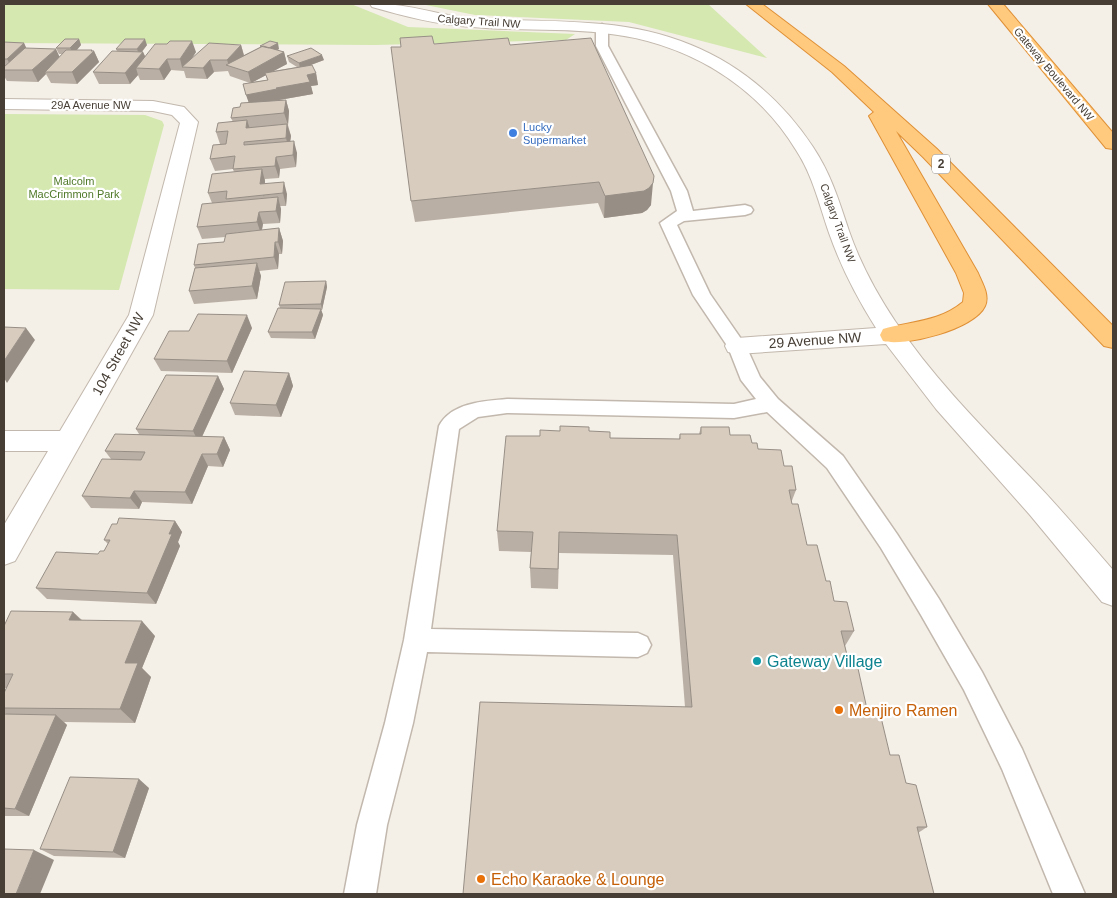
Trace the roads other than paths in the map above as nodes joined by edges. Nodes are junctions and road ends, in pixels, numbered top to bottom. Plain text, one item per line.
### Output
1 (377, 4) edge
2 (753, 4) edge
3 (995, 4) edge
4 (599, 40) junction
5 (868, 97) junction
6 (4, 104) edge
7 (178, 111) joint
8 (1113, 144) edge
9 (745, 210) dead end
10 (681, 217) junction
11 (892, 335) junction
12 (1113, 340) edge
13 (737, 346) junction
14 (771, 404) junction
15 (4, 441) edge
16 (68, 441) junction
17 (4, 552) edge
18 (1113, 592) edge
19 (417, 640) junction
20 (638, 645) dead end
21 (360, 894) edge
22 (1069, 894) edge

1 - 4 street, Calgary Trail NW
2 - 5 highway, 2
3 - 8 highway, Gateway Boulevard NW
4 - 10 lane
4 - 11 street, Calgary Trail NW
5 - 11 highway
5 - 12 highway, 2
6 - 7 street, 29A Avenue NW
7 - 16 street, 104 Street NW
9 - 10 lane
10 - 13 lane
11 - 13 street, 29 Avenue NW
11 - 18 street, Calgary Trail NW
13 - 14 lane
14 - 19 lane
14 - 22 lane
15 - 16 street
16 - 17 street, 104 Street NW
19 - 20 lane
19 - 21 lane

